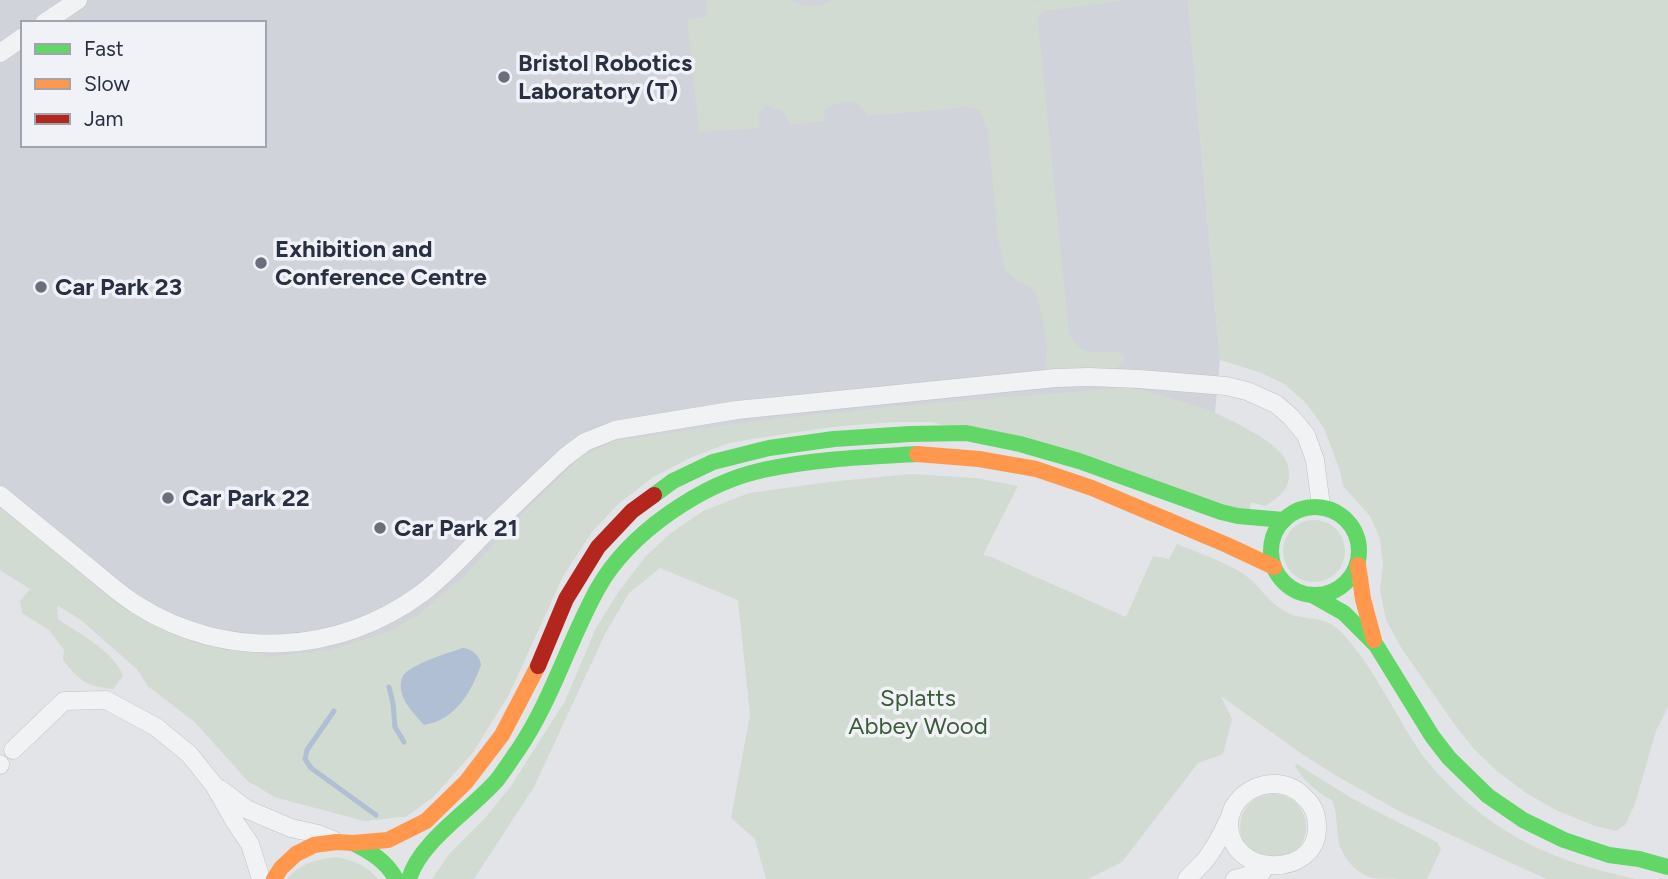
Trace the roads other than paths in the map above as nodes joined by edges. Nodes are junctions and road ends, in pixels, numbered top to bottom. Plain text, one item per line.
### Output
1 (78, 0) edge
2 (47, 21) edge
3 (21, 38) edge
4 (0, 52) edge
5 (0, 495) edge
6 (1321, 506) junction
7 (1283, 520) junction
8 (1358, 565) junction
9 (1273, 566) junction
10 (1314, 596) junction
11 (1376, 645) junction
12 (13, 750) dead end
13 (214, 785) junction
14 (1229, 821) junction
15 (235, 822) junction
16 (345, 843) junction
17 (1668, 867) edge
18 (1262, 872) junction
19 (251, 879) edge
20 (261, 879) edge
21 (274, 879) edge
22 (396, 879) edge
23 (409, 879) edge
24 (1187, 879) edge
25 (1235, 879) edge

1 - 2 street
3 - 4 street
5 - 6 street
6 - 7 street
6 - 8 street
7 - 9 street
7 - 16 street
8 - 10 street
8 - 11 street
9 - 10 street
9 - 23 street
10 - 11 street
11 - 17 street
12 - 13 street
13 - 15 street
13 - 16 street
14 - 18 street
14 - 18 street
14 - 24 street
15 - 19 street
15 - 20 street
16 - 21 street
16 - 22 street
18 - 25 street

